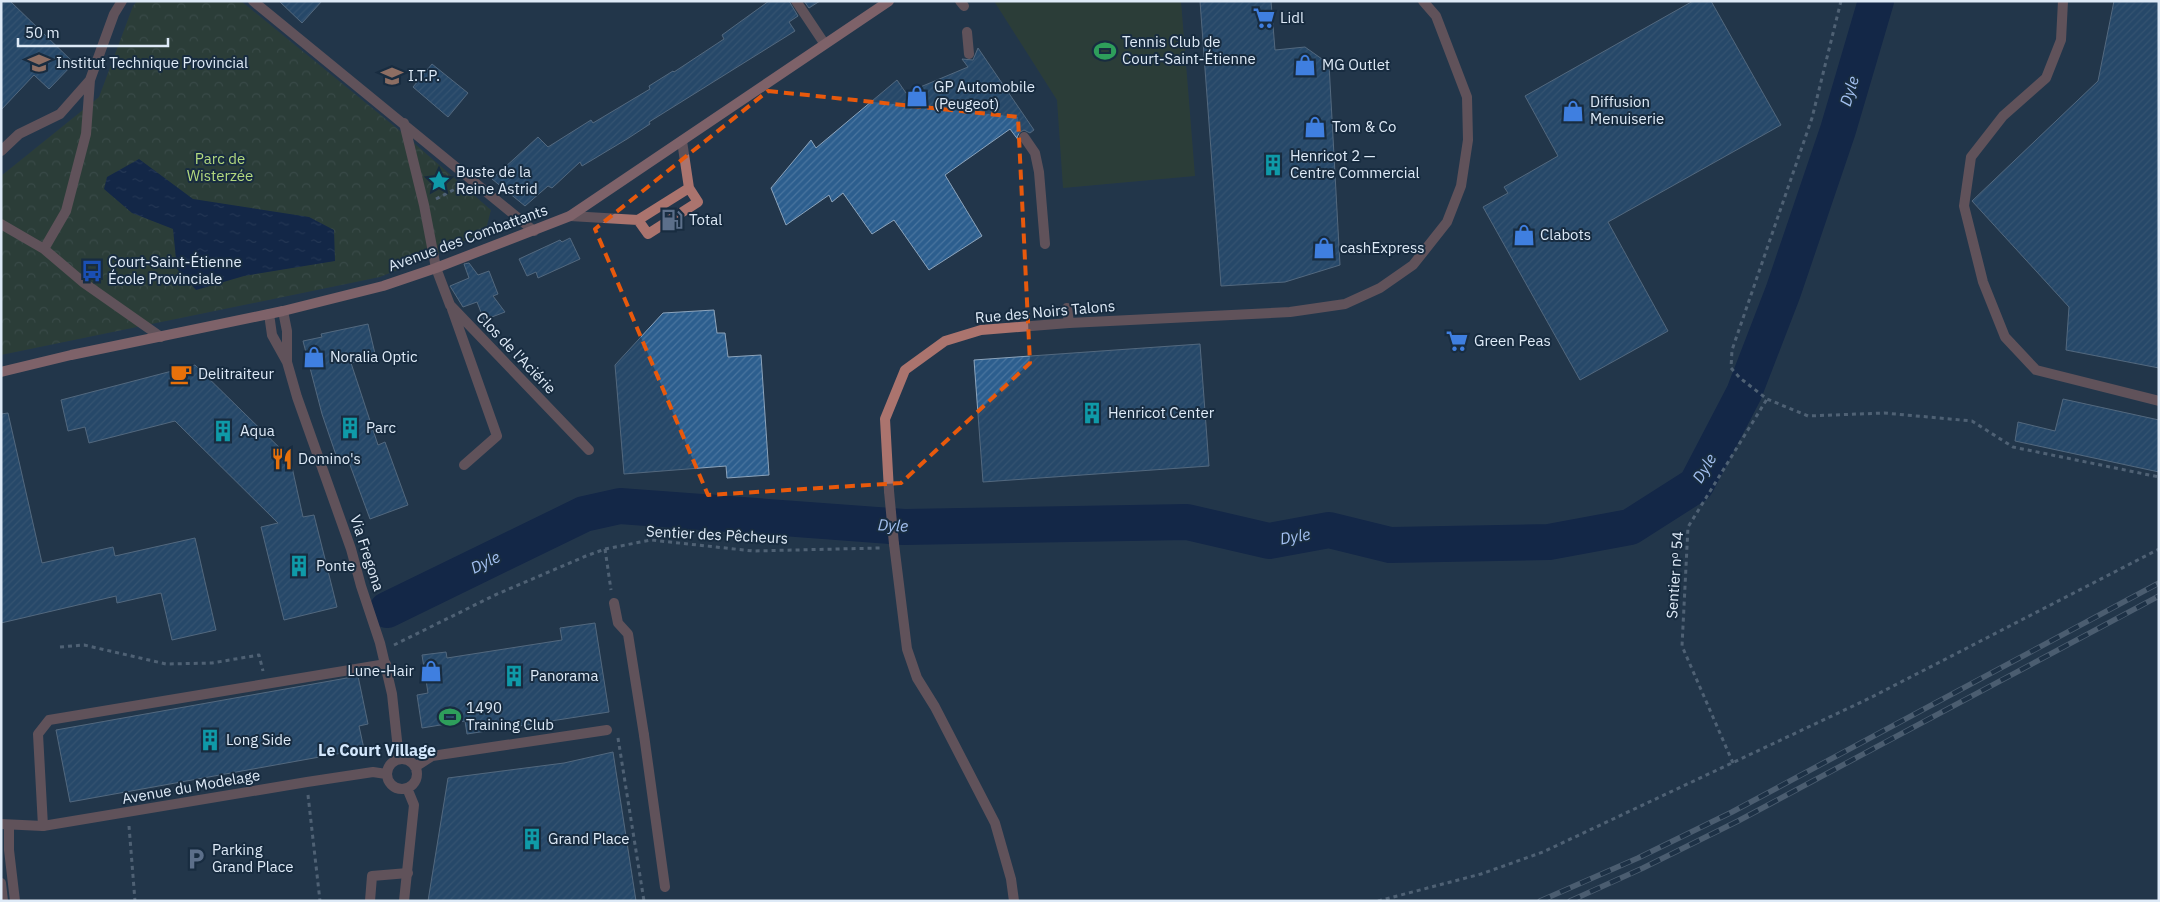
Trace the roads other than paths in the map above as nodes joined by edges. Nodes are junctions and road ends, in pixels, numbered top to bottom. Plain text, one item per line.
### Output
1 (122, 1) edge
2 (253, 1) edge
3 (796, 1) edge
4 (889, 1) edge
5 (1423, 1) edge
6 (2063, 1) edge
7 (967, 32) dead end
8 (824, 43) junction
9 (969, 54) dead end
10 (90, 80) junction
11 (404, 123) junction
12 (1024, 137) dead end
13 (682, 141) junction
14 (1, 151) edge
15 (688, 188) junction
16 (570, 216) junction
17 (638, 220) junction
18 (1, 224) edge
19 (534, 231) junction
20 (1045, 244) dead end
21 (44, 249) junction
22 (436, 268) junction
23 (450, 306) junction
24 (1066, 308) dead end
25 (283, 312) junction
26 (269, 314) junction
27 (1069, 323) junction
28 (161, 337) junction
29 (287, 362) junction
30 (1, 372) edge
31 (2159, 400) edge
32 (589, 450) dead end
33 (464, 465) dead end
34 (614, 603) road end
35 (386, 664) junction
36 (612, 730) road end
37 (399, 759) junction
38 (415, 767) junction
39 (386, 774) junction
40 (407, 788) junction
41 (5, 825) edge
42 (43, 826) junction
43 (408, 874) junction
44 (1, 882) edge
45 (665, 886) dead end
46 (3, 901) edge
47 (14, 901) edge
48 (370, 901) edge
49 (404, 901) edge
50 (1014, 901) edge

1 - 10 street
2 - 11 street
3 - 8 street
4 - 8 main road, Avenue des Combattants
5 - 27 street, Rue des Noirs Talons
6 - 31 street
7 - 9 street
8 - 13 main road, Avenue des Combattants
10 - 14 street
10 - 21 street
11 - 19 street
11 - 22 street, Clos de l'Aciérie
12 - 20 street
13 - 15 street
13 - 16 main road, Avenue des Combattants
15 - 17 street
15 - 17 street
16 - 17 street
16 - 19 main road, Avenue des Combattants
18 - 21 street
19 - 22 main road, Avenue des Combattants
21 - 28 street
22 - 23 street, Clos de l'Aciérie
22 - 25 main road, Avenue des Combattants
23 - 32 street, Clos de l'Aciérie
23 - 33 street
24 - 27 street
25 - 26 main road, Avenue des Combattants
25 - 29 street, Via Fregona
26 - 28 main road, Avenue des Combattants
26 - 29 street, Via Fregona
27 - 50 street, Rue des Noirs Talons
28 - 30 main road, Avenue des Combattants
29 - 35 street, Via Fregona
34 - 45 street
35 - 37 street, Via Fregona
35 - 42 street
36 - 38 street
37 - 38 street
37 - 39 street
38 - 40 street
39 - 40 street
39 - 42 street, Avenue du Modelage
40 - 43 street
41 - 42 street, Avenue du Modelage
41 - 47 street
43 - 48 street
43 - 49 street
44 - 46 street

